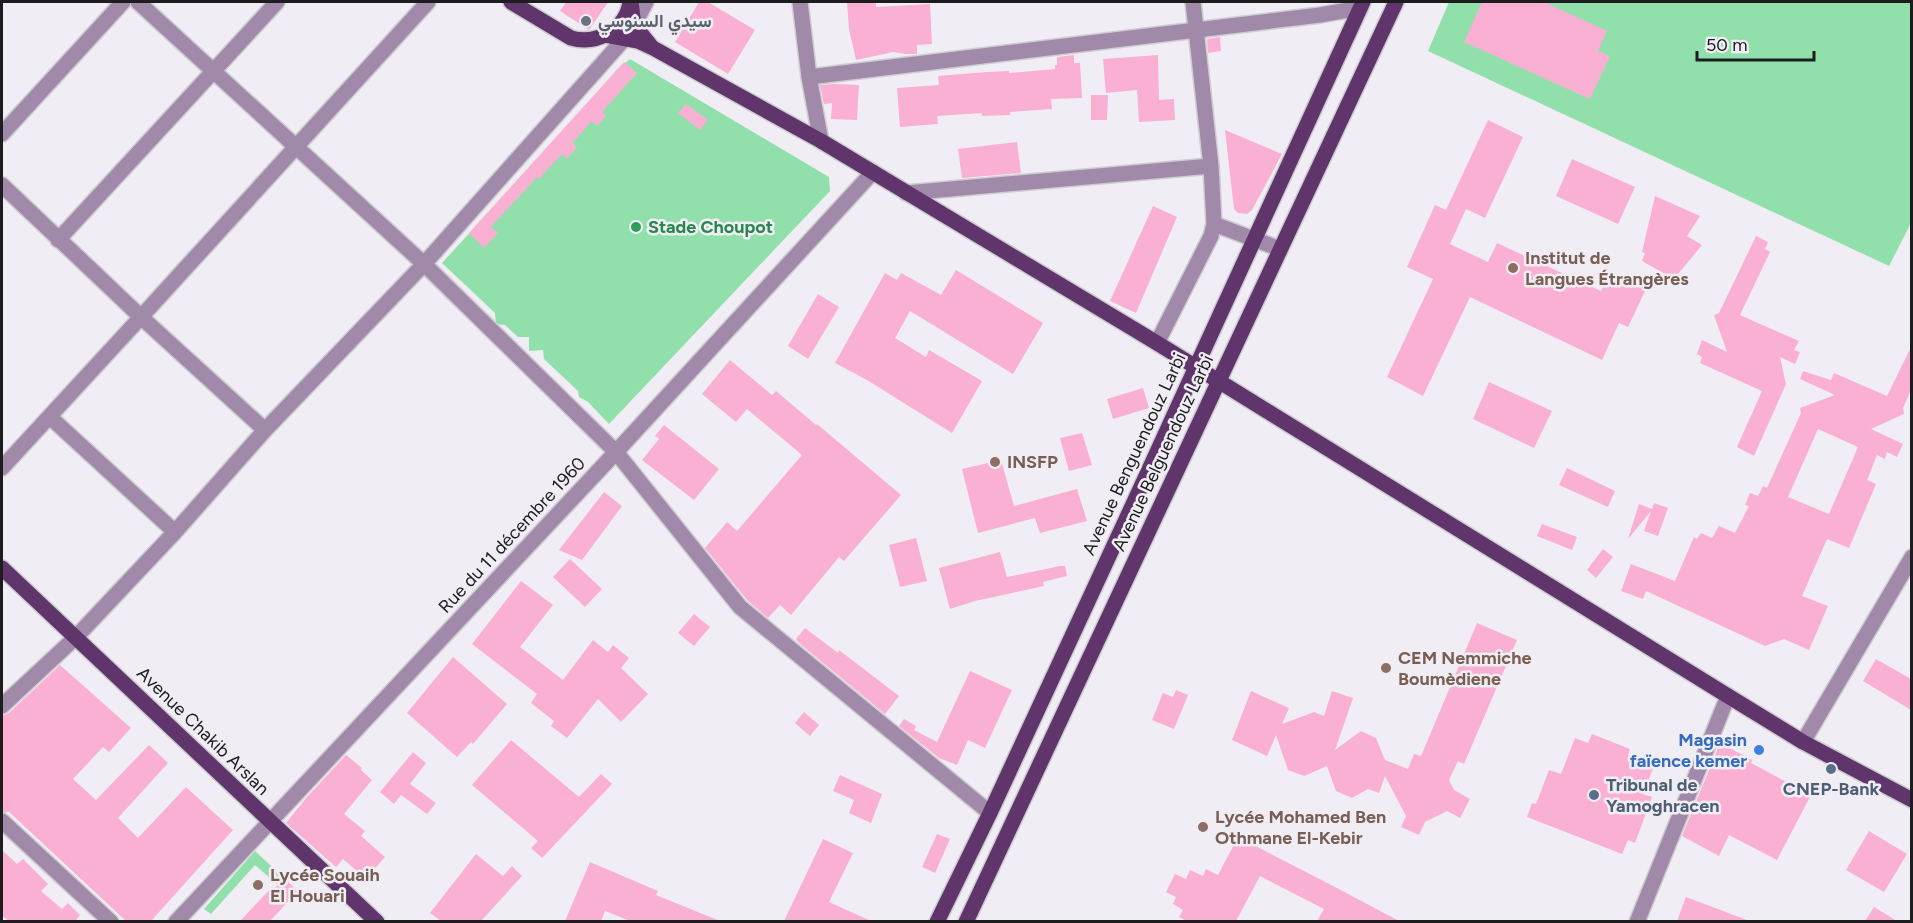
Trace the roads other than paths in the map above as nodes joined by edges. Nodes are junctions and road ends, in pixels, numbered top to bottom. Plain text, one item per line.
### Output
1 (123, 2) edge
2 (138, 2) edge
3 (277, 2) edge
4 (428, 2) edge
5 (511, 2) edge
6 (631, 2) edge
7 (646, 2) edge
8 (800, 2) edge
9 (1193, 2) edge
10 (1396, 2) edge
11 (1361, 5) edge
12 (634, 25) junction
13 (1197, 29) junction
14 (605, 35) junction
15 (625, 38) junction
16 (653, 48) junction
17 (213, 69) junction
18 (809, 77) junction
19 (2, 134) edge
20 (821, 141) junction
21 (296, 147) junction
22 (1211, 166) junction
23 (873, 172) junction
24 (2, 185) edge
25 (906, 193) junction
26 (1214, 224) junction
27 (1254, 238) junction
28 (58, 240) junction
29 (1280, 249) junction
30 (424, 264) junction
31 (141, 318) junction
32 (1156, 343) junction
33 (1196, 367) junction
34 (1218, 381) junction
35 (50, 417) junction
36 (265, 430) junction
37 (616, 452) junction
38 (2, 468) edge
39 (175, 532) junction
40 (1911, 557) edge
41 (2, 568) edge
42 (76, 637) junction
43 (1728, 696) junction
44 (2, 706) edge
45 (1803, 742) junction
46 (1911, 800) edge
47 (990, 813) junction
48 (2, 821) edge
49 (270, 822) junction
50 (111, 921) edge
51 (176, 921) edge
52 (377, 921) edge
53 (937, 921) edge
54 (966, 921) edge
55 (1637, 921) edge

1 - 19 street
2 - 17 street
3 - 17 street
4 - 21 street
5 - 14 main road
6 - 12 main road
6 - 14 main road
7 - 12 street
8 - 18 street
9 - 13 street
10 - 29 main road, Avenue Belguendouz Larbi
11 - 13 street
11 - 27 main road, Avenue Benguendouz Larbi
12 - 15 street
12 - 16 main road
13 - 18 street
13 - 22 street
14 - 15 main road
15 - 16 main road
15 - 30 street
16 - 20 main road
17 - 21 street
17 - 28 street
18 - 20 street
20 - 23 main road
21 - 30 street
21 - 31 street
22 - 25 street
22 - 26 street
23 - 25 main road
23 - 37 street, Rue du 11 décembre 1960
24 - 28 street
25 - 32 main road
26 - 27 street
26 - 32 street
27 - 29 street
27 - 33 main road, Avenue Benguendouz Larbi
28 - 31 street
29 - 34 main road, Avenue Belguendouz Larbi
30 - 36 street
30 - 37 street
31 - 35 street
31 - 36 street
32 - 33 main road
33 - 34 main road
33 - 47 main road, Avenue Benguendouz Larbi
34 - 43 main road
34 - 54 main road, Avenue Belguendouz Larbi
35 - 38 street
35 - 39 street
36 - 39 street
37 - 47 street
37 - 49 street, Rue du 11 décembre 1960
39 - 42 street
40 - 45 street
41 - 42 main road, Avenue Chakib Arslan
42 - 44 street
42 - 49 main road, Avenue Chakib Arslan
43 - 45 main road
43 - 55 street
45 - 46 main road
47 - 53 main road, Avenue Benguendouz Larbi
48 - 50 street
49 - 51 street, Rue du 11 décembre 1960
49 - 52 main road, Avenue Chakib Arslan

